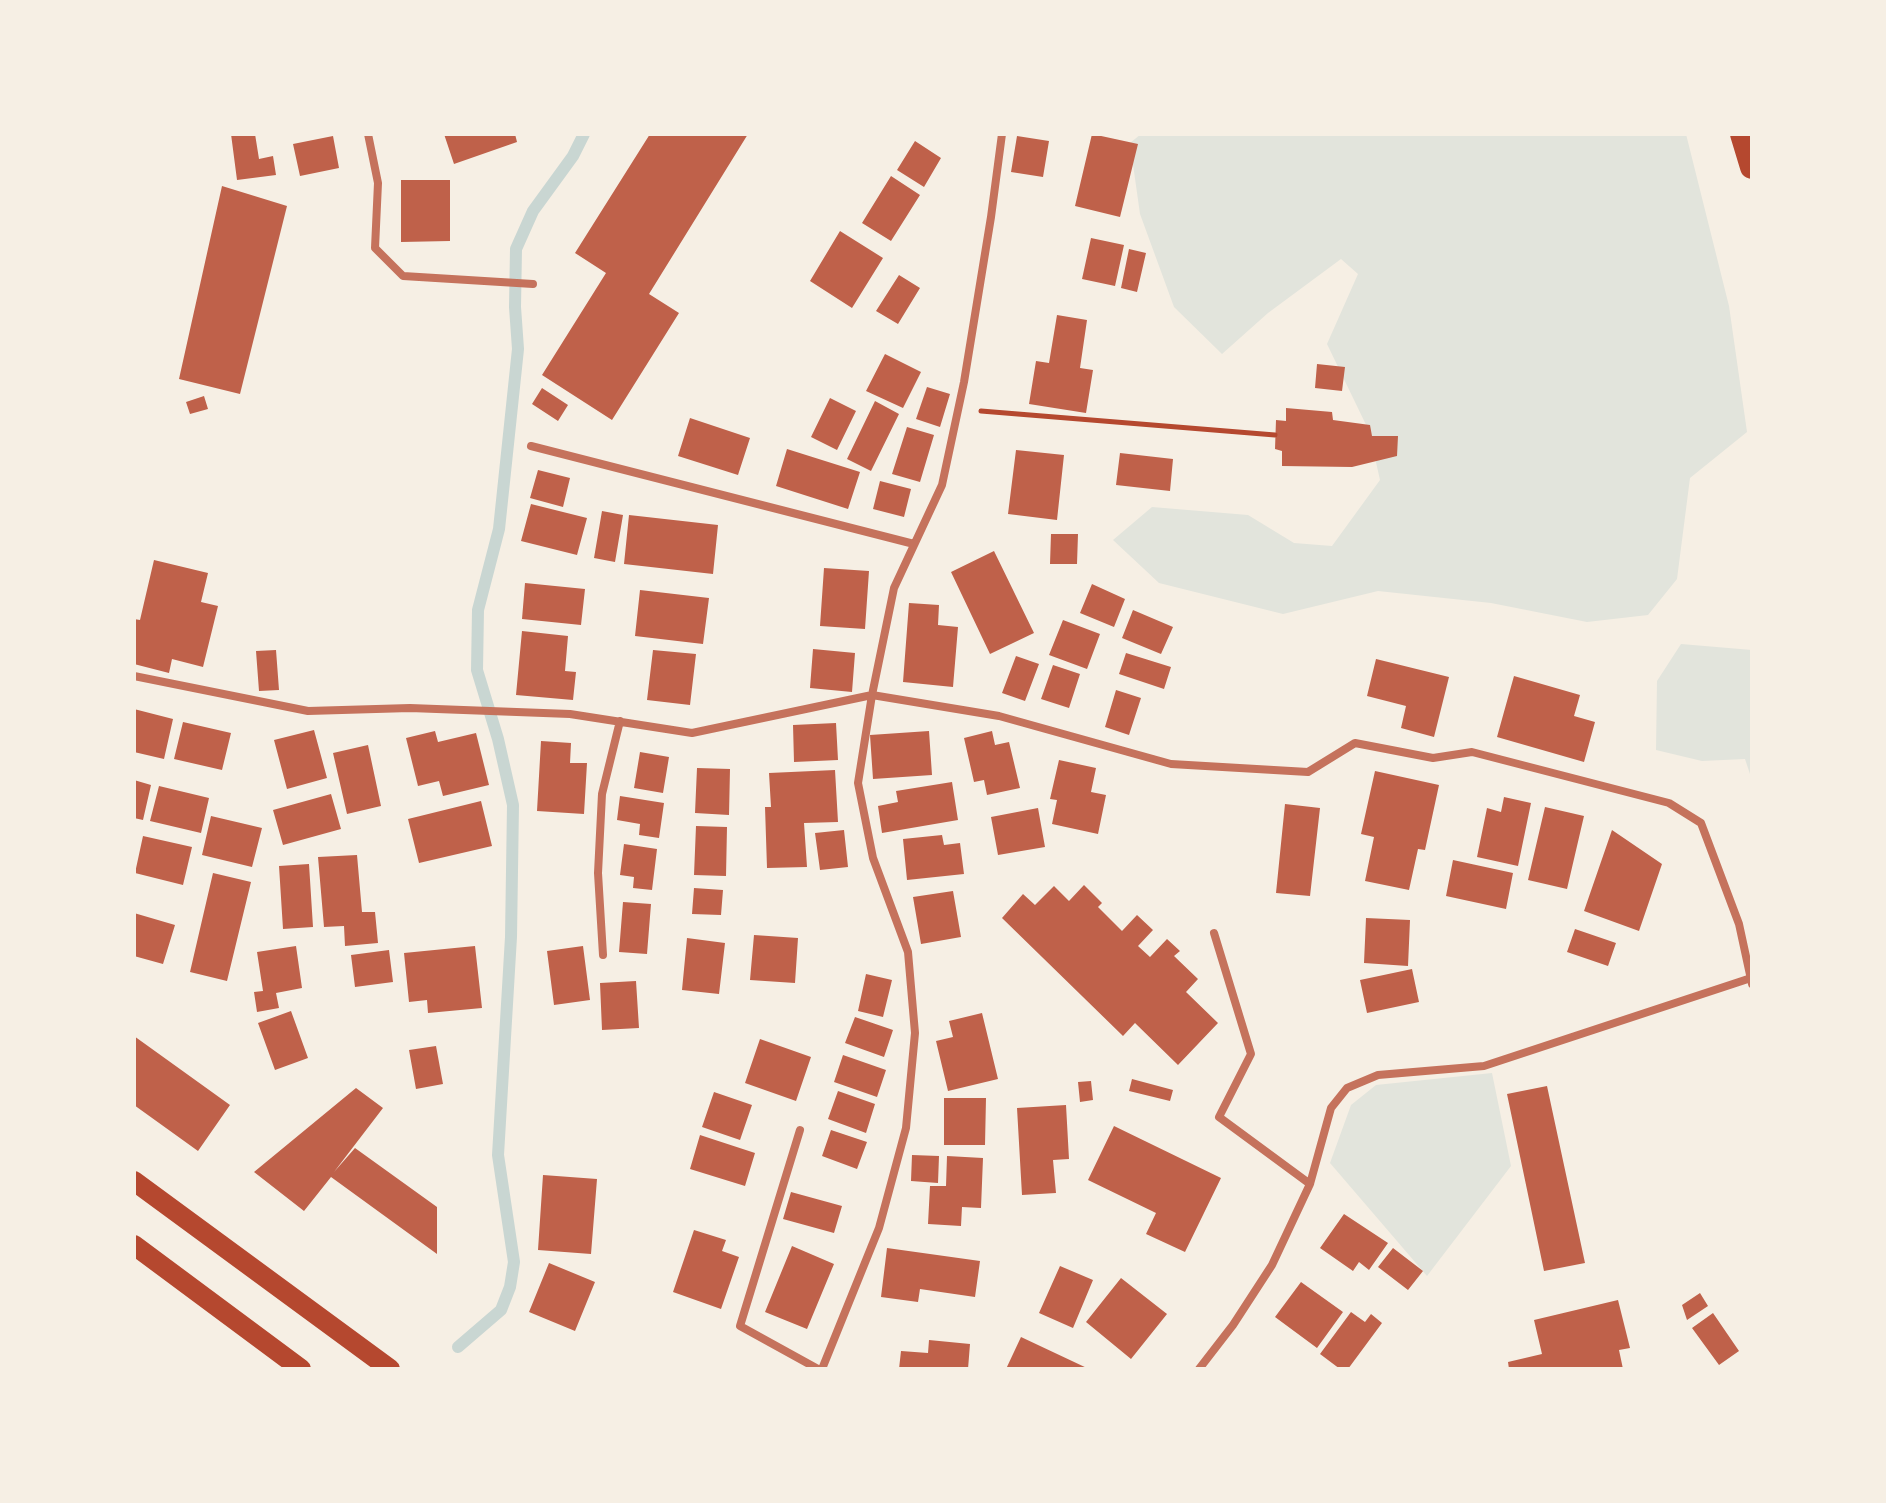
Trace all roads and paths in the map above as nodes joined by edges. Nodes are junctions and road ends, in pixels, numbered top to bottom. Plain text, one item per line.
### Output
1 (368, 134) edge
2 (1002, 134) edge
3 (1742, 134) edge
4 (1752, 167) edge
5 (533, 284) dead end
6 (958, 409) junction
7 (1275, 435) dead end
8 (531, 446) dead end
9 (914, 544) junction
10 (134, 676) edge
11 (872, 695) junction
12 (620, 721) junction
13 (1214, 933) dead end
14 (603, 955) dead end
15 (1751, 981) edge
16 (800, 1130) dead end
17 (134, 1181) edge
18 (1310, 1184) junction
19 (134, 1245) edge
20 (301, 1369) edge
21 (390, 1369) edge
22 (820, 1369) edge
23 (1199, 1369) edge

1 - 5 street
2 - 6 street
3 - 4 highway
6 - 7 path
6 - 9 street
8 - 9 street
9 - 11 street
10 - 12 street
11 - 12 street
11 - 15 street
11 - 22 street
12 - 14 street
13 - 18 street
15 - 18 street
16 - 22 street
17 - 21 main road
18 - 23 street
19 - 20 main road

